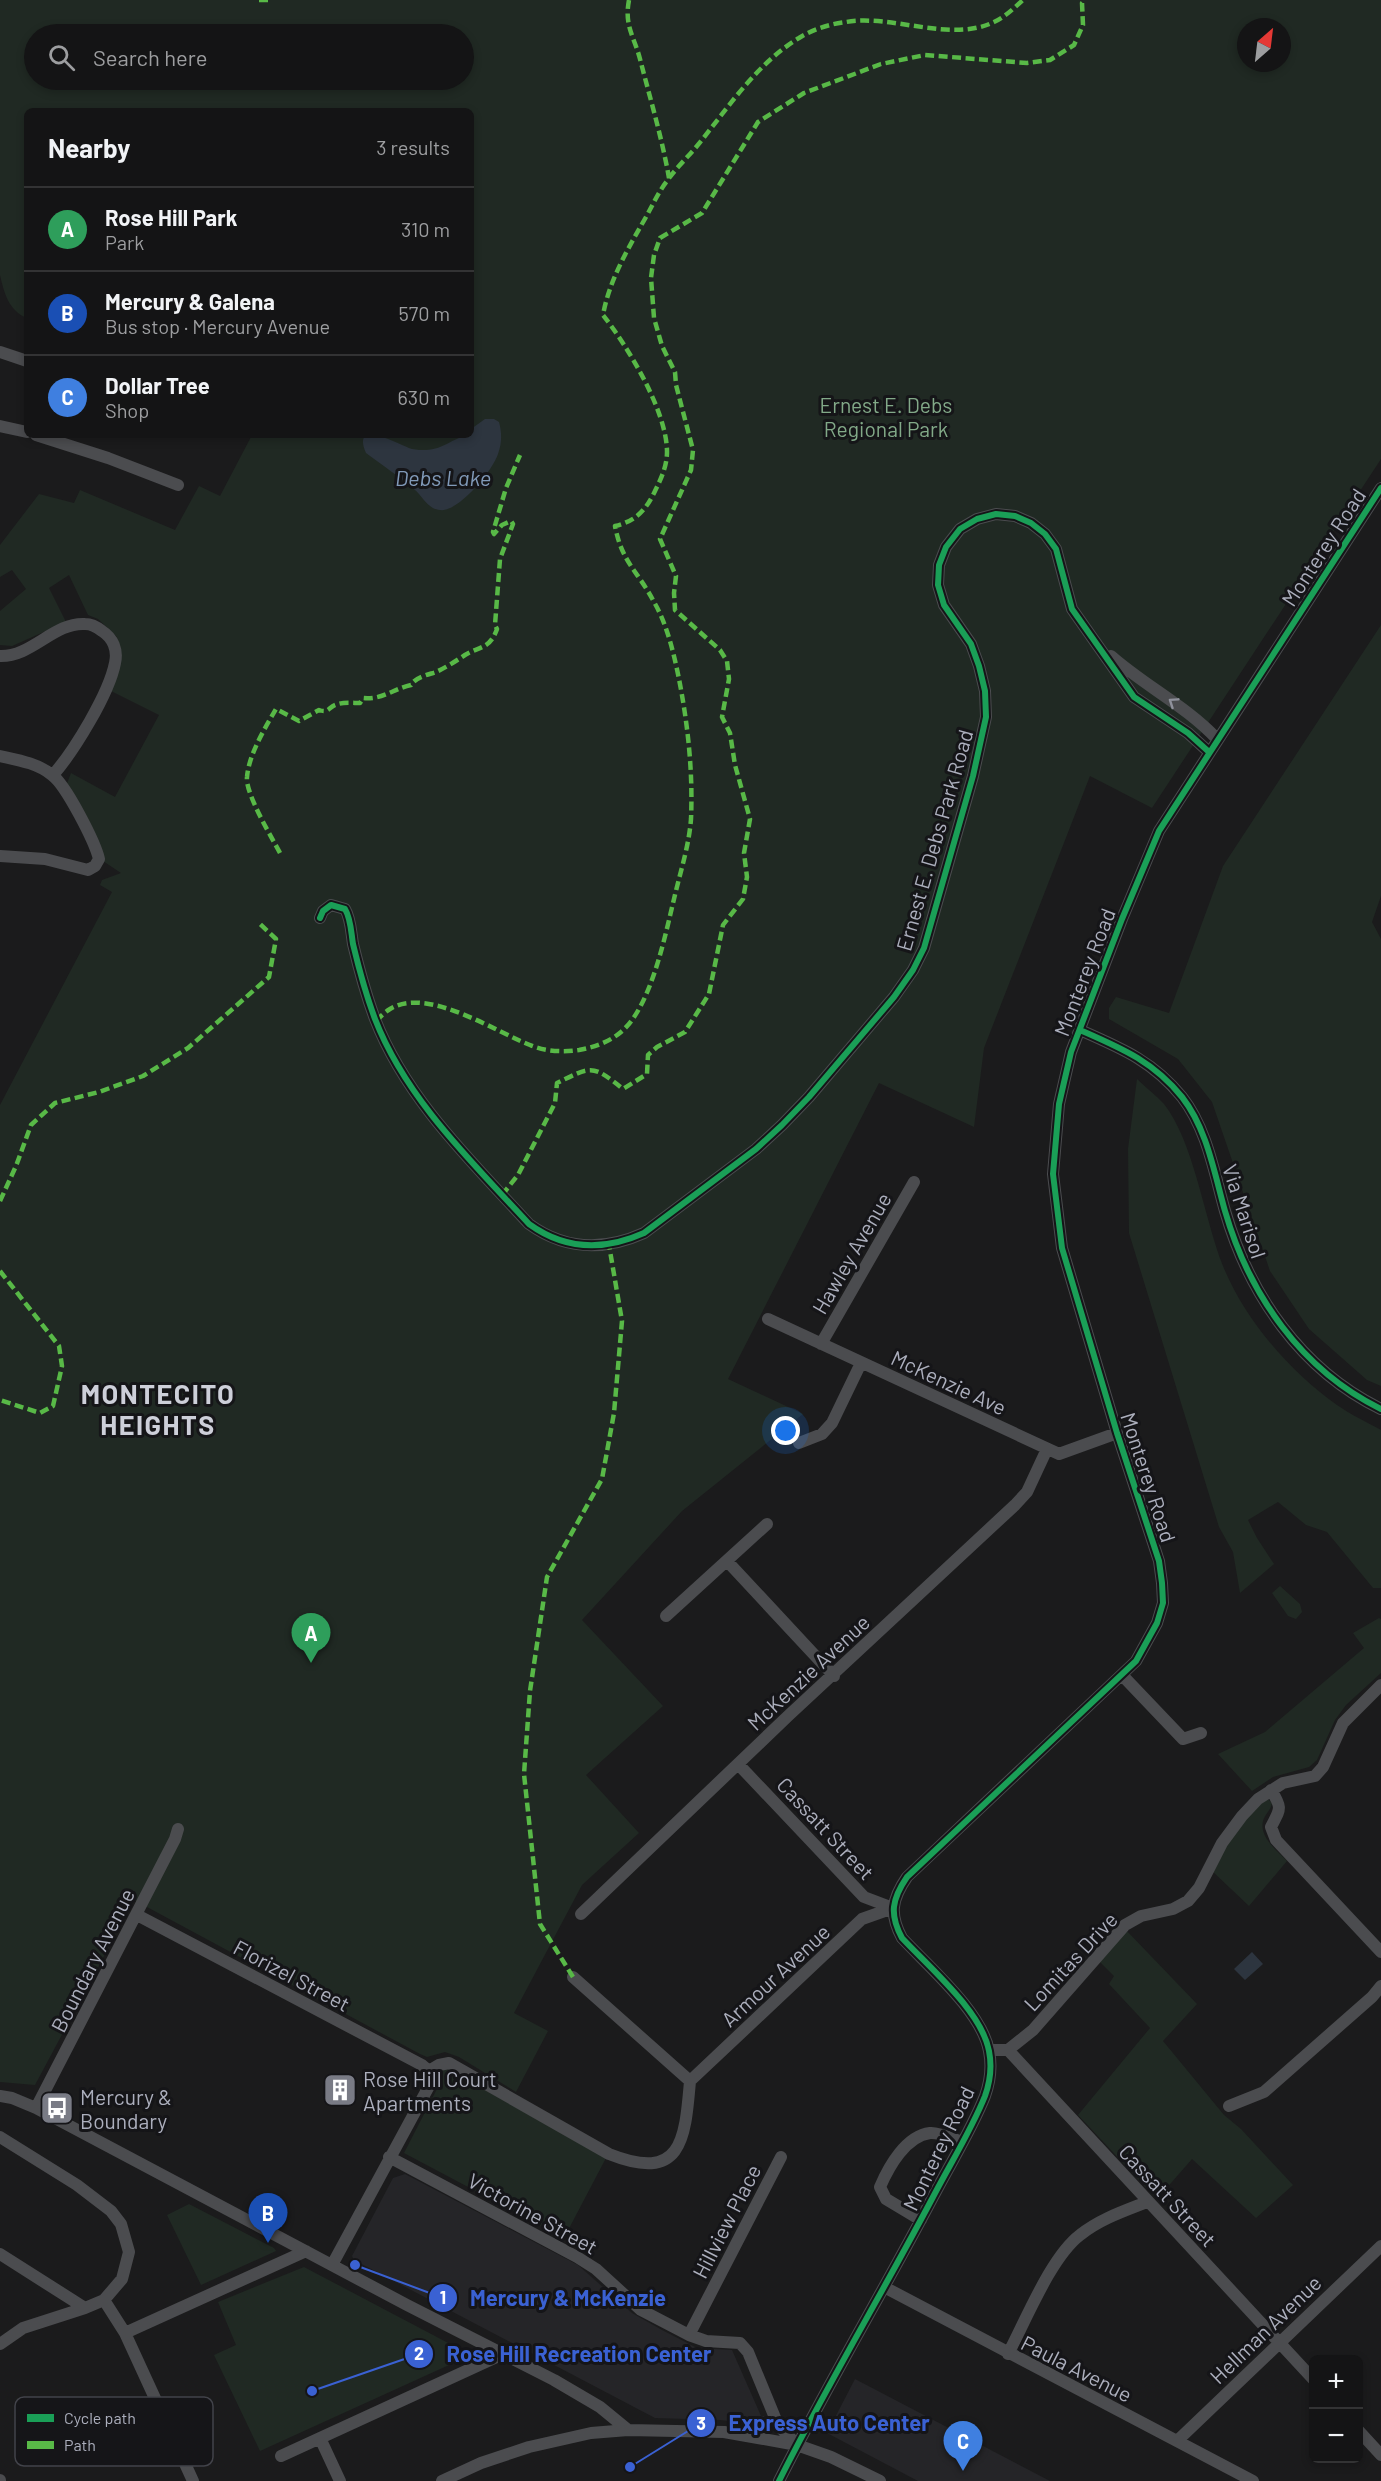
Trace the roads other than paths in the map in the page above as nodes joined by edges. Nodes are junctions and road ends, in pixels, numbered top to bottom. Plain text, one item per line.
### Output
1 (0, 352) edge
2 (24, 361) edge
3 (0, 426) edge
4 (24, 431) edge
5 (45, 438) edge
6 (178, 485) dead end
7 (1381, 488) edge
8 (1072, 609) junction
9 (0, 656) edge
10 (1143, 682) junction
11 (1134, 697) junction
12 (1217, 739) junction
13 (1209, 752) junction
14 (0, 756) edge
15 (53, 775) junction
16 (0, 856) edge
17 (320, 918) dead end
18 (1080, 1030) junction
19 (914, 1182) dead end
20 (768, 1319) dead end
21 (820, 1344) junction
22 (861, 1363) junction
23 (1381, 1409) edge
24 (1117, 1433) junction
25 (799, 1443) dead end
26 (1047, 1449) junction
27 (767, 1524) dead end
28 (728, 1561) junction
29 (666, 1616) dead end
30 (834, 1676) junction
31 (1122, 1676) junction
32 (1381, 1685) edge
33 (1201, 1733) dead end
34 (738, 1764) junction
35 (1271, 1790) junction
36 (178, 1829) dead end
37 (893, 1908) junction
38 (580, 1914) dead end
39 (137, 1915) junction
40 (1381, 1952) edge
41 (573, 1977) dead end
42 (1381, 1986) edge
43 (989, 2050) junction
44 (1008, 2050) junction
45 (429, 2071) junction
46 (690, 2081) junction
47 (0, 2096) edge
48 (1229, 2106) dead end
49 (36, 2108) junction
50 (0, 2137) edge
51 (962, 2142) junction
52 (389, 2157) junction
53 (781, 2157) dead end
54 (1147, 2202) junction
55 (921, 2220) junction
56 (1381, 2246) edge
57 (306, 2251) junction
58 (0, 2254) edge
59 (332, 2265) junction
60 (884, 2287) junction
61 (104, 2300) junction
62 (85, 2308) junction
63 (125, 2333) junction
64 (689, 2335) junction
65 (1279, 2342) junction
66 (0, 2344) edge
67 (503, 2354) junction
68 (1008, 2354) junction
69 (1309, 2375) edge
70 (154, 2397) edge
71 (628, 2430) junction
72 (1363, 2435) edge
73 (320, 2438) junction
74 (1176, 2441) junction
75 (797, 2445) junction
76 (1381, 2455) edge
77 (281, 2456) dead end
78 (186, 2466) edge
79 (193, 2481) edge
80 (340, 2481) edge
81 (442, 2481) edge
82 (779, 2481) edge
83 (880, 2481) edge
84 (1253, 2481) edge

1 - 2 street
3 - 4 street
5 - 6 street
7 - 12 street, Monterey Road
8 - 10 street, Ernest E. Debs Park Road
8 - 11 street, Ernest E. Debs Park Road
8 - 17 street, Ernest E. Debs Park Road
9 - 15 street
10 - 11 street
12 -> 10 street, Ernest E. Debs Park Road
11 - 13 street, Ernest E. Debs Park Road
12 - 13 street, Monterey Road
13 - 18 street, Monterey Road
14 - 15 street
15 - 16 street
18 - 23 street, Via Marisol
18 - 24 street, Monterey Road
19 - 21 street, Hawley Avenue
20 - 21 street, McKenzie Ave
21 - 22 street, McKenzie Ave
22 - 25 street
22 - 26 street, McKenzie Ave
24 - 26 street, McKenzie Ave
24 - 31 street, Monterey Road
26 - 30 street, McKenzie Avenue
27 - 28 street
28 - 29 street
28 - 30 street
30 - 34 street, McKenzie Avenue
31 - 33 street
31 - 37 street, Monterey Road
32 - 35 street, Lomitas Drive
34 - 37 street, Cassatt Street
34 - 38 street, McKenzie Avenue
35 - 40 street
35 - 44 street, Lomitas Drive
36 - 39 street, Boundary Avenue
37 - 43 street, Monterey Road
37 - 46 street, Armour Avenue
39 - 45 street, Florizel Street
39 - 49 street, Boundary Avenue
41 - 46 street
42 - 48 street
43 - 44 street
43 - 51 street, Monterey Road
44 - 54 street, Cassatt Street
45 - 46 street
45 - 52 street
47 - 49 street
49 - 57 street
50 - 61 street
51 - 55 street, Monterey Road
51 - 55 street
52 - 59 street
52 - 64 street, Victorine Street
53 - 64 street, Hillview Place
54 - 65 street, Cassatt Street
54 - 68 street
55 - 60 street, Monterey Road
56 - 65 street, Hellman Avenue
57 - 59 street
57 - 63 street
58 - 62 street
59 - 67 street
60 - 68 street, Paula Avenue
60 - 75 street, Monterey Road
61 - 62 street
61 - 63 street
62 - 66 street
63 - 70 street
64 - 75 street, Victorine Street
65 - 69 street, Cassatt Street
65 - 74 street, Hellman Avenue
67 - 71 street
67 - 73 street
68 - 74 street, Paula Avenue
71 - 75 street
71 - 81 street
72 - 76 street
73 - 77 street
73 - 80 street
74 - 84 street, Paula Avenue
75 - 82 street, Monterey Road
75 - 83 street
78 - 79 street

